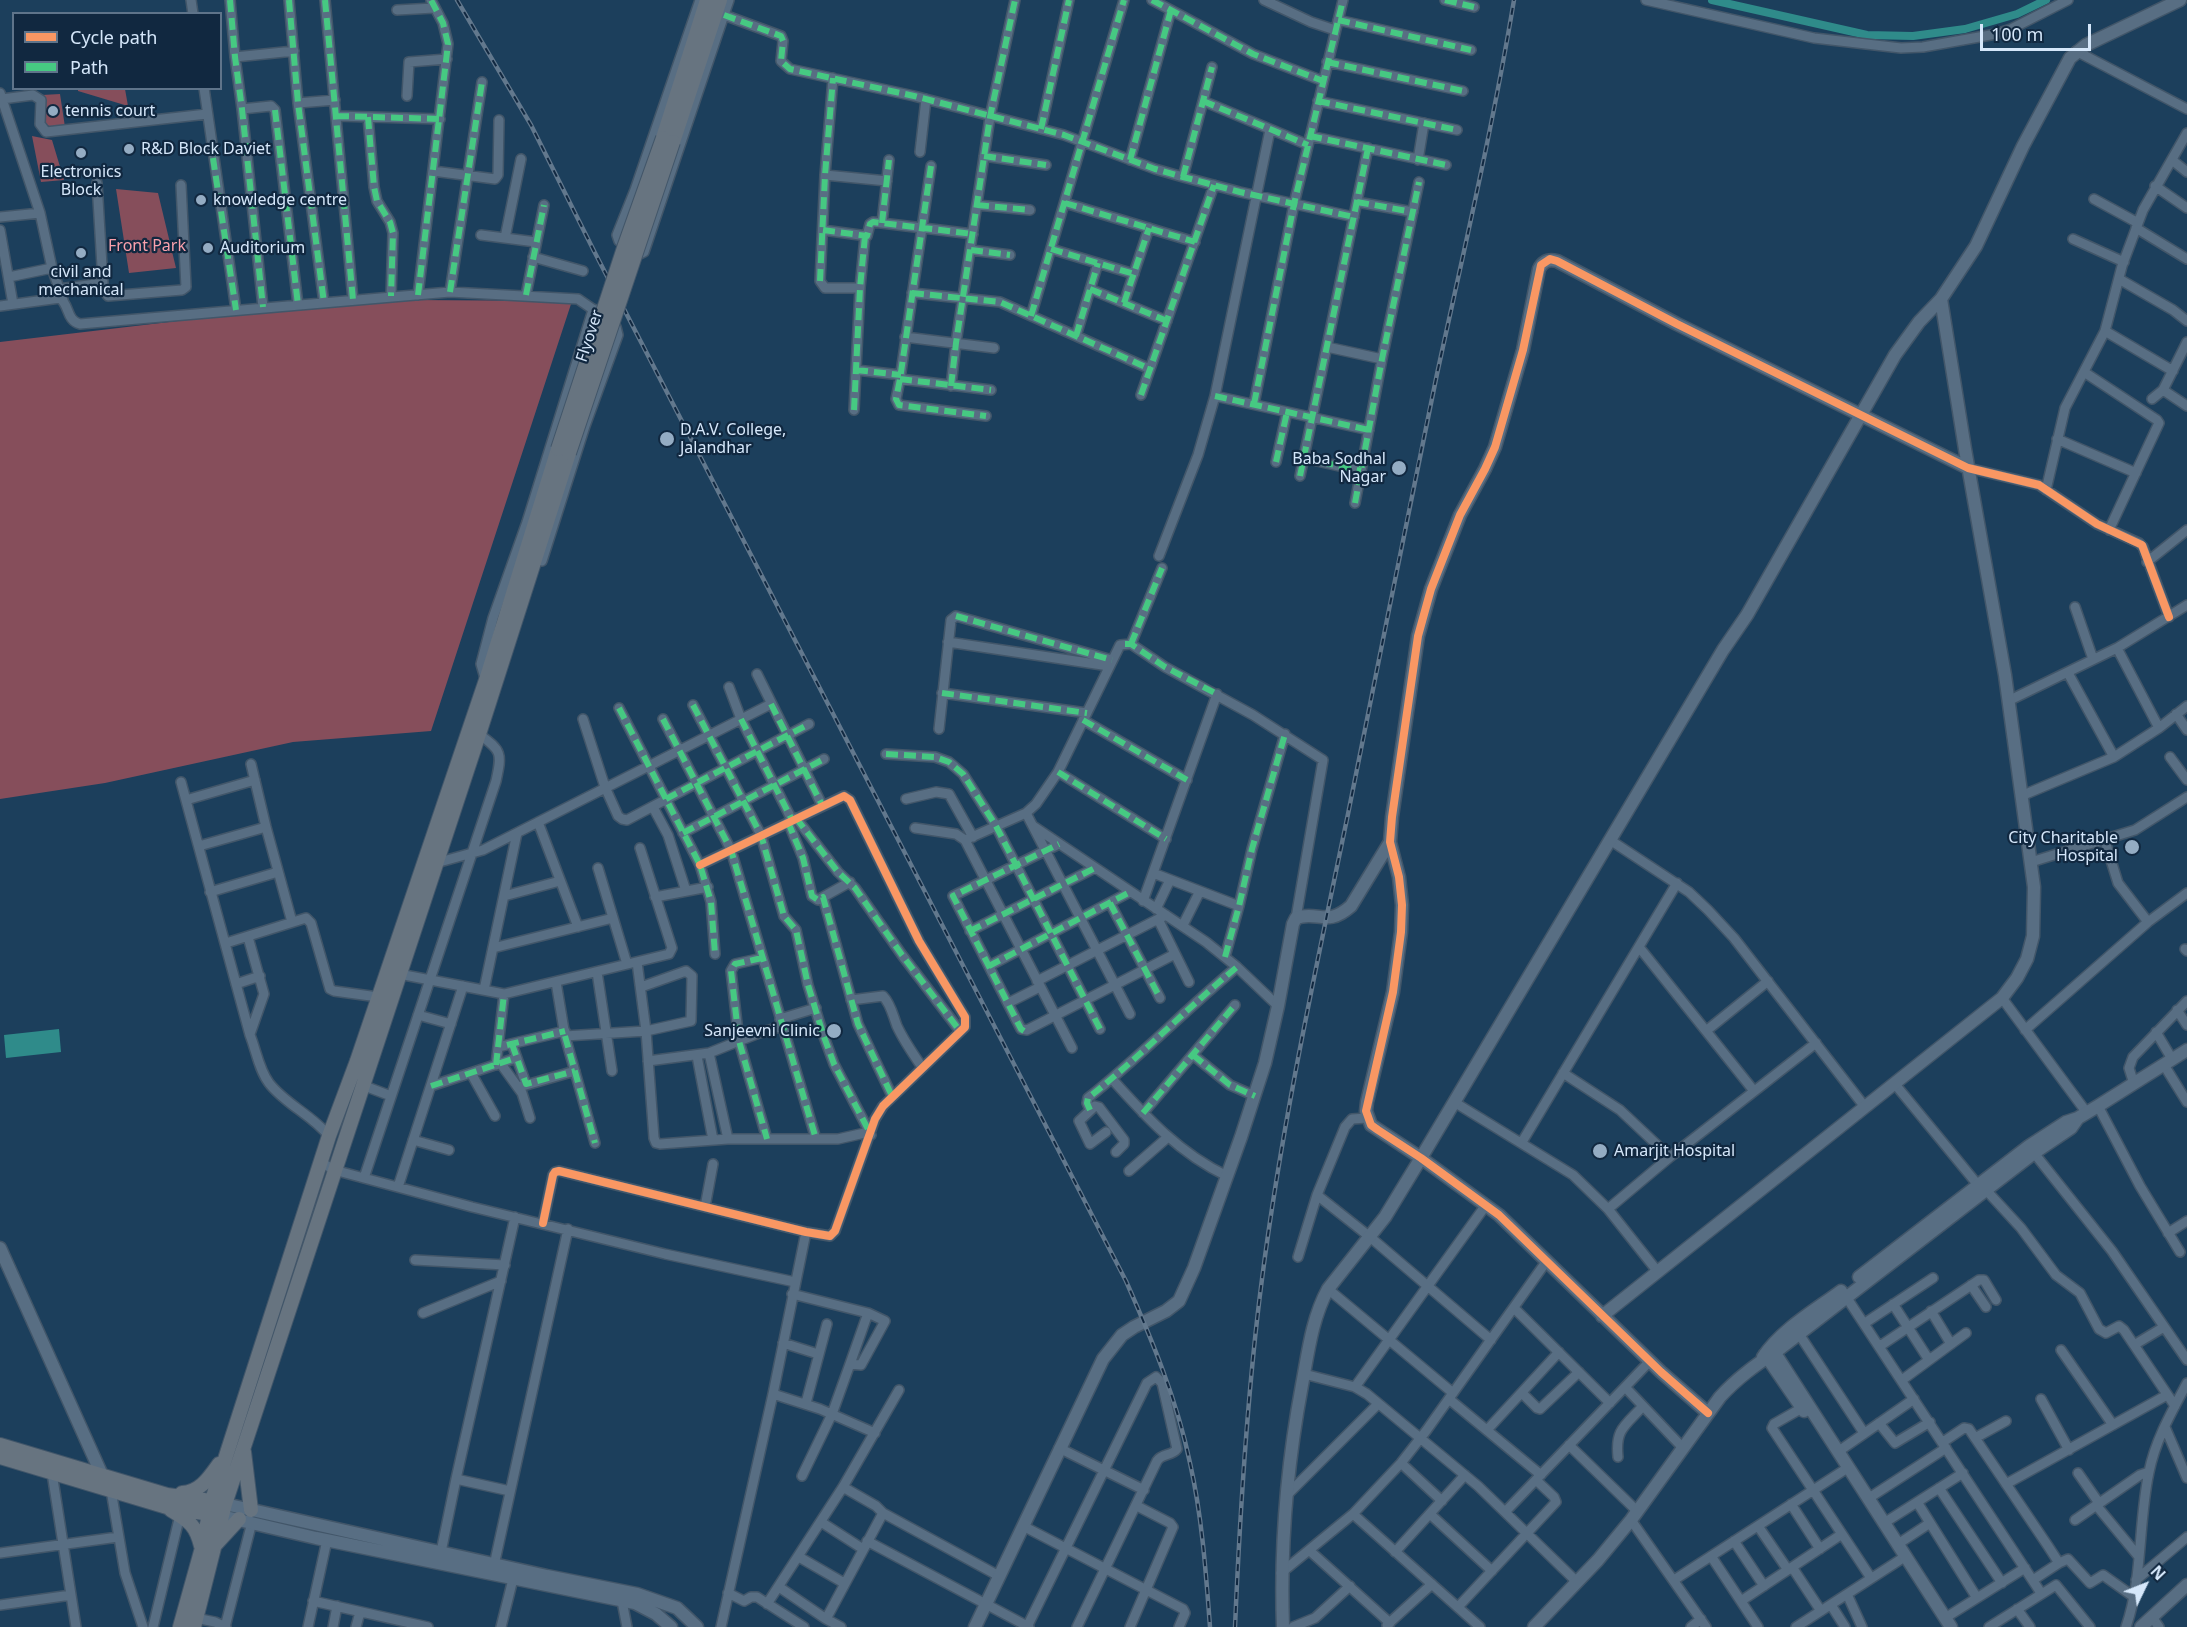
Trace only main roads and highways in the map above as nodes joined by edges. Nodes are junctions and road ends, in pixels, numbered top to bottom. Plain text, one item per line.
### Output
1 (707, 0) edge
2 (720, 0) edge
3 (668, 140) junction
4 (491, 682) junction
5 (0, 1445) edge
6 (243, 1447) junction
7 (226, 1456) junction
8 (0, 1457) edge
9 (165, 1500) junction
10 (217, 1509) junction
11 (208, 1548) junction
12 (181, 1622) edge
13 (196, 1622) edge

1 - 3 main road, Flyover
2 - 3 main road, Flyover
3 - 4 main road, Flyover, bridge
4 - 6 main road
4 - 7 main road
5 - 9 main road
6 - 10 main road
6 - 11 main road
7 - 9 main road
7 - 10 main road
8 - 9 main road
9 - 10 main road
9 - 11 main road
10 - 11 main road
11 - 12 main road
11 - 13 main road

